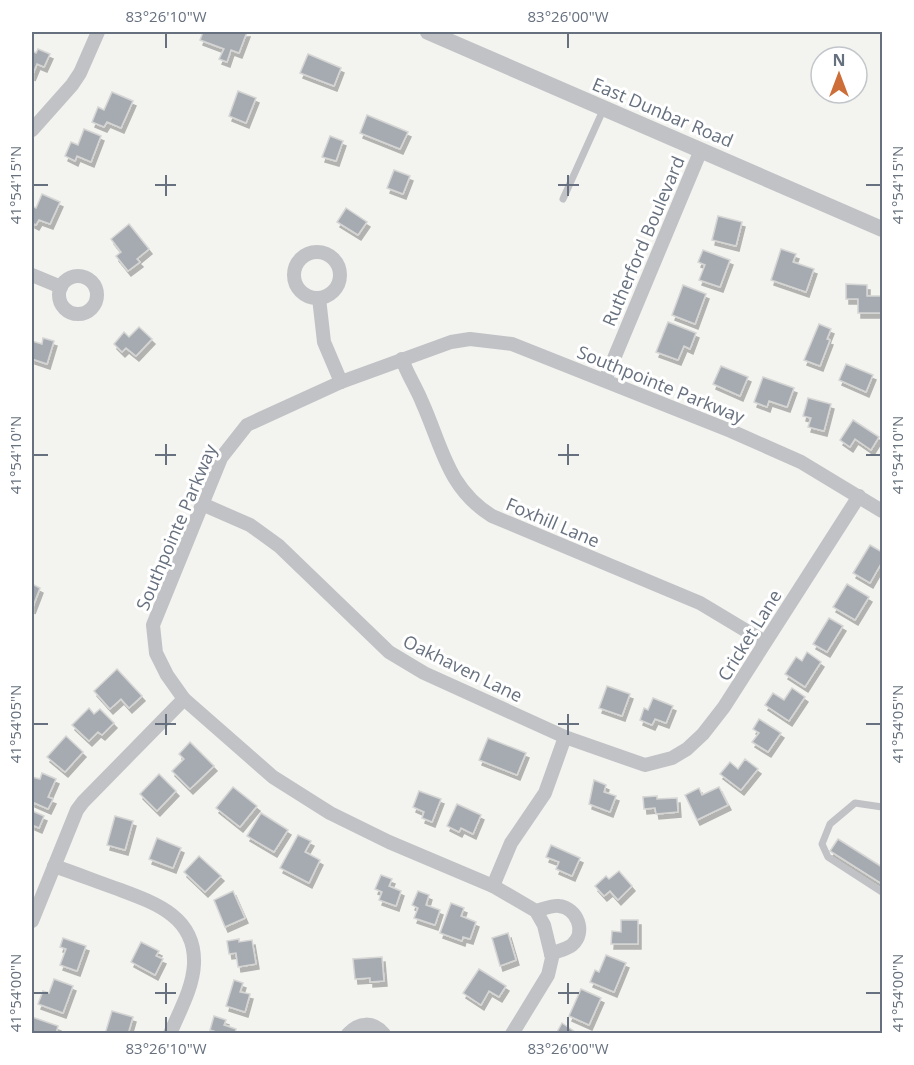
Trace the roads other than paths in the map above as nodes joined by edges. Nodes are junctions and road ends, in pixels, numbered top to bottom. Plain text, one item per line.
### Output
1 (98, 32) edge
2 (428, 32) edge
3 (604, 108) junction
4 (32, 130) edge
5 (701, 150) junction
6 (563, 199) dead end
7 (882, 229) edge
8 (32, 275) edge
9 (61, 287) dead end
10 (319, 298) dead end
11 (402, 359) junction
12 (605, 380) junction
13 (341, 382) junction
14 (859, 496) junction
15 (202, 504) junction
16 (882, 511) edge
17 (765, 642) junction
18 (184, 699) junction
19 (566, 737) junction
20 (645, 765) joint
21 (882, 807) edge
22 (54, 866) junction
23 (494, 886) junction
24 (882, 892) edge
25 (536, 911) junction
26 (32, 921) edge
27 (551, 954) junction
28 (170, 1034) edge
29 (348, 1034) edge
30 (384, 1034) edge
31 (512, 1034) edge

1 - 4 street
2 - 3 street, East Dunbar Road
3 - 5 street, East Dunbar Road
3 - 6 lane
5 - 7 street, East Dunbar Road
5 - 12 street, Rutherford Boulevard
8 - 9 street
10 - 13 street
11 - 12 street, Southpointe Parkway
11 - 13 street, Southpointe Parkway
11 - 17 street, Foxhill Lane
12 - 14 street, Southpointe Parkway
13 - 15 street, Southpointe Parkway
14 - 16 street, Southpointe Parkway
14 - 17 street, Cricket Lane
15 - 18 street, Southpointe Parkway
15 - 19 street, Oakhaven Lane
17 - 20 street, Cricket Lane
18 - 22 street
18 - 23 street, Southpointe Parkway
19 - 20 street, Oakhaven Lane
19 - 23 street
21 - 24 lane
22 - 26 street
22 - 28 street
23 - 25 street, Southpointe Parkway
25 - 27 street
25 - 27 street
27 - 31 street
29 - 30 street

